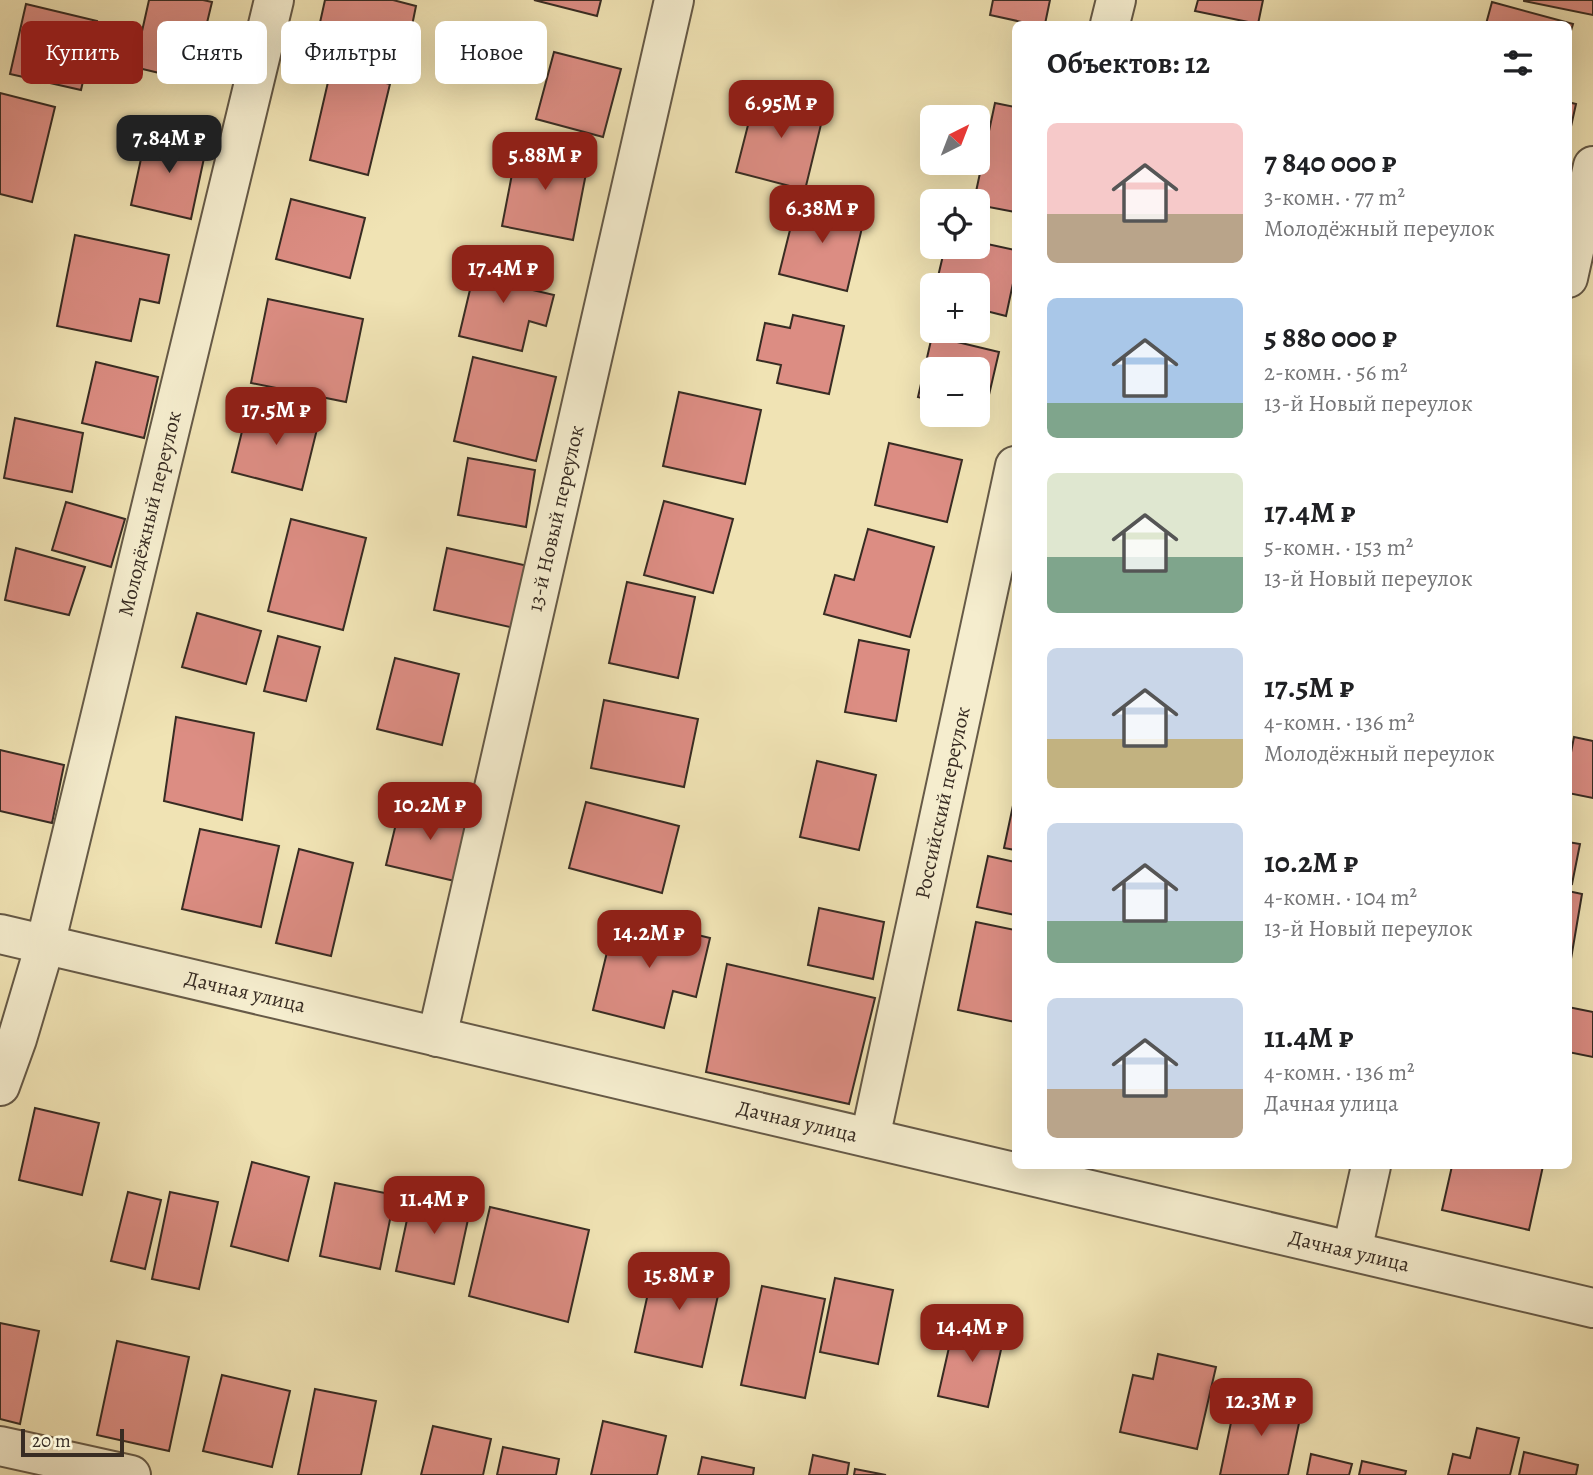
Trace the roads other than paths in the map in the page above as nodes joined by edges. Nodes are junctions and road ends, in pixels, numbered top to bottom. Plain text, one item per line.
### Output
1 (274, 0) edge
2 (674, 0) edge
3 (1116, 0) edge
4 (1111, 21) edge
5 (1593, 166) edge
6 (1572, 260) edge
7 (1012, 480) edge
8 (0, 934) edge
9 (45, 945) junction
10 (437, 1037) junction
11 (0, 1086) edge
12 (870, 1138) junction
13 (1370, 1169) edge
14 (1352, 1251) junction
15 (1593, 1308) edge
16 (0, 1446) edge
17 (131, 1475) edge

1 - 9 street, Молодёжный переулок
2 - 10 street, 13-й Новый переулок
3 - 4 street
5 - 6 street
7 - 12 street, Российский переулок
8 - 9 street, Дачная улица
9 - 10 street, Дачная улица
9 - 11 street
10 - 12 street, Дачная улица
12 - 14 street, Дачная улица
13 - 14 street
14 - 15 street, Дачная улица
16 - 17 street

